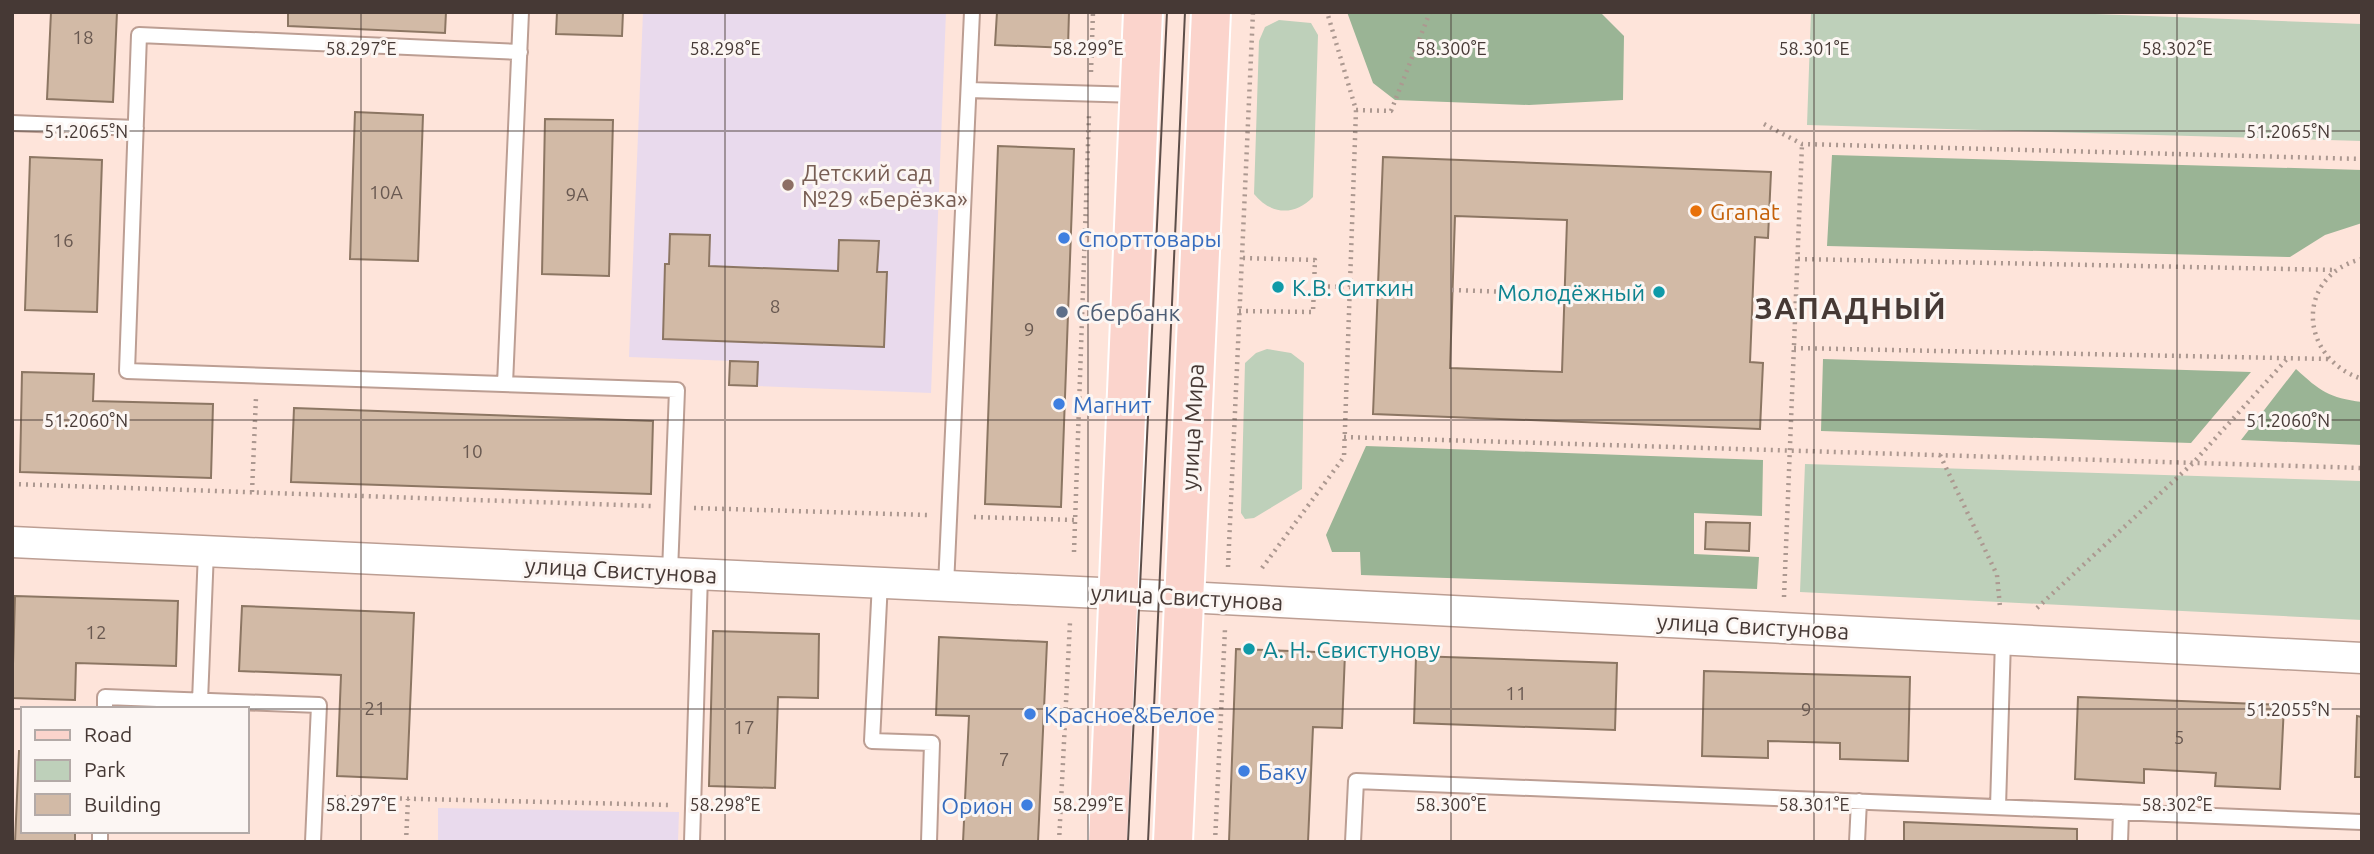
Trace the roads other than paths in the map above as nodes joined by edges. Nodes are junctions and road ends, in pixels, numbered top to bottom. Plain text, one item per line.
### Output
1 (521, 12) edge
2 (972, 12) edge
3 (1143, 12) edge
4 (1211, 12) edge
5 (520, 52) junction
6 (969, 90) junction
7 (1140, 95) junction
8 (12, 123) edge
9 (135, 128) junction
10 (505, 384) junction
11 (12, 542) edge
12 (206, 551) junction
13 (670, 572) junction
14 (700, 574) junction
15 (880, 582) junction
16 (946, 586) junction
17 (1119, 594) junction
18 (1185, 597) junction
19 (2003, 639) junction
20 (2362, 658) edge
21 (200, 701) junction
22 (105, 707) edge
23 (1859, 801) junction
24 (1998, 807) junction
25 (2121, 812) junction
26 (2362, 822) edge
27 (313, 842) edge
28 (692, 842) edge
29 (929, 842) edge
30 (1108, 842) edge
31 (1173, 842) edge
32 (1353, 842) edge
33 (1857, 842) edge
34 (2120, 842) edge

1 - 5 lane
2 - 6 lane
3 - 7 main road
4 - 18 main road, улица Мира
5 - 9 lane
5 - 10 lane
6 - 7 lane
6 - 16 lane
7 - 17 main road
8 - 9 lane
9 - 10 lane
10 - 13 lane
11 - 12 street, улица Свистунова
12 - 13 street, улица Свистунова
12 - 21 lane
13 - 14 street, улица Свистунова
14 - 15 street, улица Свистунова
14 - 28 lane
15 - 16 street, улица Свистунова
15 - 29 lane
16 - 17 street, улица Свистунова
17 - 18 street, улица Свистунова
17 - 30 main road
18 - 19 street, улица Свистунова
18 - 31 main road, улица Мира
19 - 20 street, улица Свистунова
19 - 24 lane
21 - 22 lane
21 - 27 lane
23 - 24 lane
23 - 32 lane
23 - 33 lane
24 - 25 lane
25 - 26 lane
25 - 34 lane

